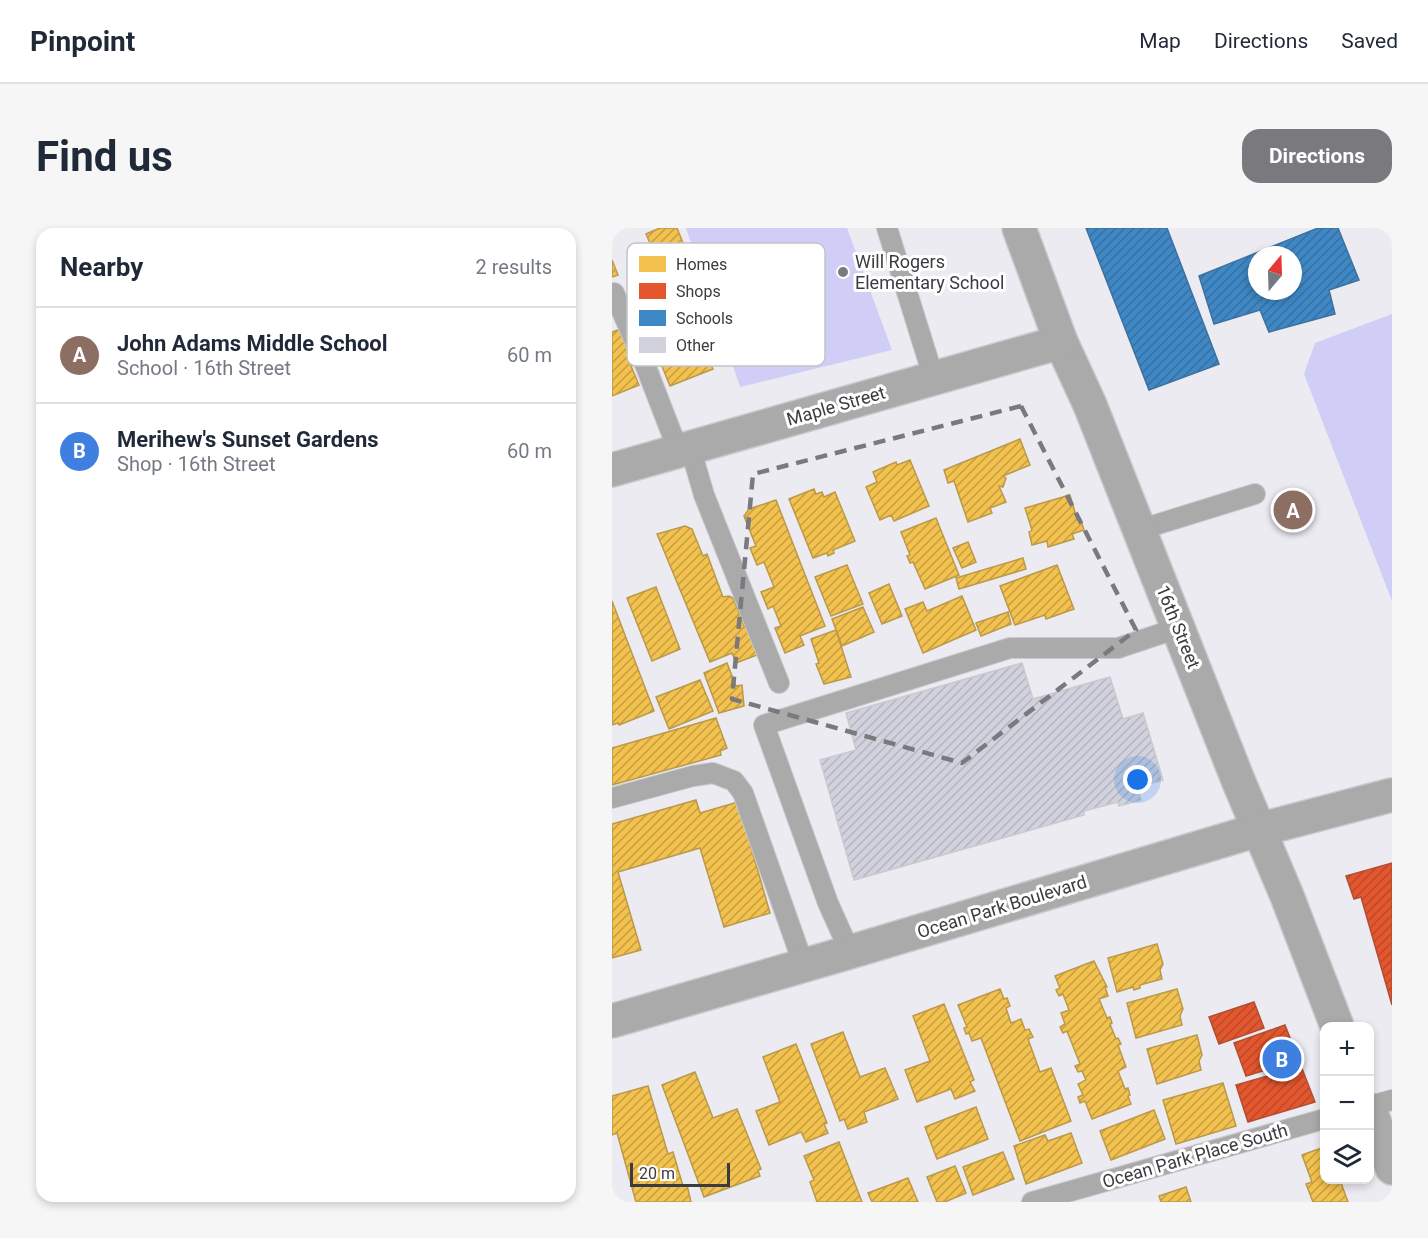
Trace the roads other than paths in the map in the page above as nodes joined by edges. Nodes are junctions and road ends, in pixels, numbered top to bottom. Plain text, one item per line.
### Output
1 (887, 228) edge
2 (1019, 228) edge
3 (612, 294) edge
4 (627, 323) edge
5 (1061, 342) junction
6 (646, 366) edge
7 (934, 379) junction
8 (684, 448) junction
9 (612, 470) edge
10 (1255, 494) dead end
11 (1139, 531) junction
12 (1178, 628) junction
13 (779, 682) dead end
14 (1392, 795) edge
15 (612, 798) edge
16 (1258, 831) junction
17 (850, 952) junction
18 (804, 966) junction
19 (612, 1021) edge
20 (1335, 1022) edge
21 (1392, 1100) edge
22 (1374, 1107) edge
23 (1374, 1119) edge
24 (1320, 1120) edge
25 (1392, 1168) edge
26 (1032, 1202) edge

1 - 7 lane
2 - 5 street, 16th Street
3 - 4 lane
5 - 7 street, Maple Street
5 - 11 street, 16th Street
6 - 8 lane
7 - 8 street, Maple Street
8 - 9 street, Maple Street
8 - 13 lane
10 - 11 lane
11 - 12 street, 16th Street
12 - 16 street, 16th Street
12 - 17 lane
14 - 16 street, Ocean Park Boulevard
15 - 18 lane
16 - 17 street, Ocean Park Boulevard
16 - 20 street, 16th Street
17 - 18 street, Ocean Park Boulevard
18 - 19 street, Ocean Park Boulevard
21 - 22 lane
23 - 25 street
24 - 26 lane, Ocean Park Place South

